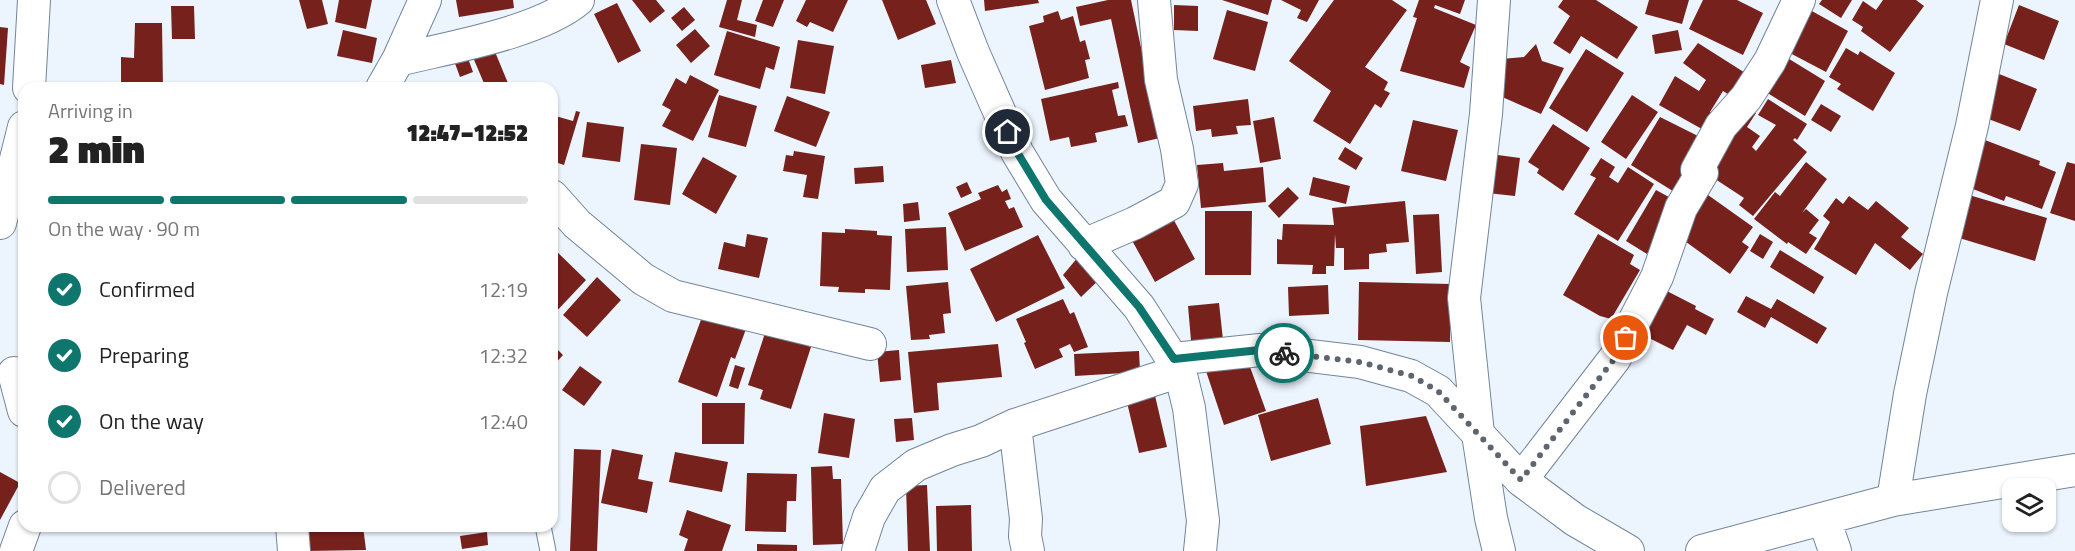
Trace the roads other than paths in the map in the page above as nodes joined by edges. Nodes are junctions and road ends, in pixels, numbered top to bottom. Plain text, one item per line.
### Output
1 (34, 0) edge
2 (425, 0) edge
3 (578, 0) edge
4 (953, 0) edge
5 (1154, 0) edge
6 (1494, 0) edge
7 (1799, 0) edge
8 (1997, 0) edge
9 (398, 60) junction
10 (29, 82) edge
11 (385, 82) edge
12 (18, 151) edge
13 (558, 203) edge
14 (0, 223) edge
15 (1084, 245) junction
16 (870, 344) dead end
17 (1177, 365) junction
18 (13, 372) edge
19 (18, 390) edge
20 (1015, 425) junction
21 (1478, 434) junction
22 (2075, 470) edge
23 (1521, 480) junction
24 (1893, 500) junction
25 (1824, 519) junction
26 (23, 532) edge
27 (292, 532) edge
28 (544, 532) edge
29 (16, 551) edge
30 (294, 551) edge
31 (548, 551) edge
32 (858, 551) edge
33 (1028, 551) edge
34 (1200, 551) edge
35 (1499, 551) edge
36 (1629, 551) edge
37 (1702, 551) edge
38 (1835, 551) edge

1 - 10 street
2 - 9 street
3 - 9 street
4 - 15 street
5 - 15 street
6 - 21 street
7 - 23 street
8 - 24 street
9 - 11 street
12 - 14 street
13 - 16 street
15 - 17 street
17 - 20 street
17 - 21 street
17 - 34 street
18 - 19 street
20 - 32 street
20 - 33 street
21 - 23 street
21 - 35 street
22 - 24 street
23 - 36 street
24 - 25 street
25 - 37 street
25 - 38 street
26 - 29 street
27 - 30 street
28 - 31 lane

